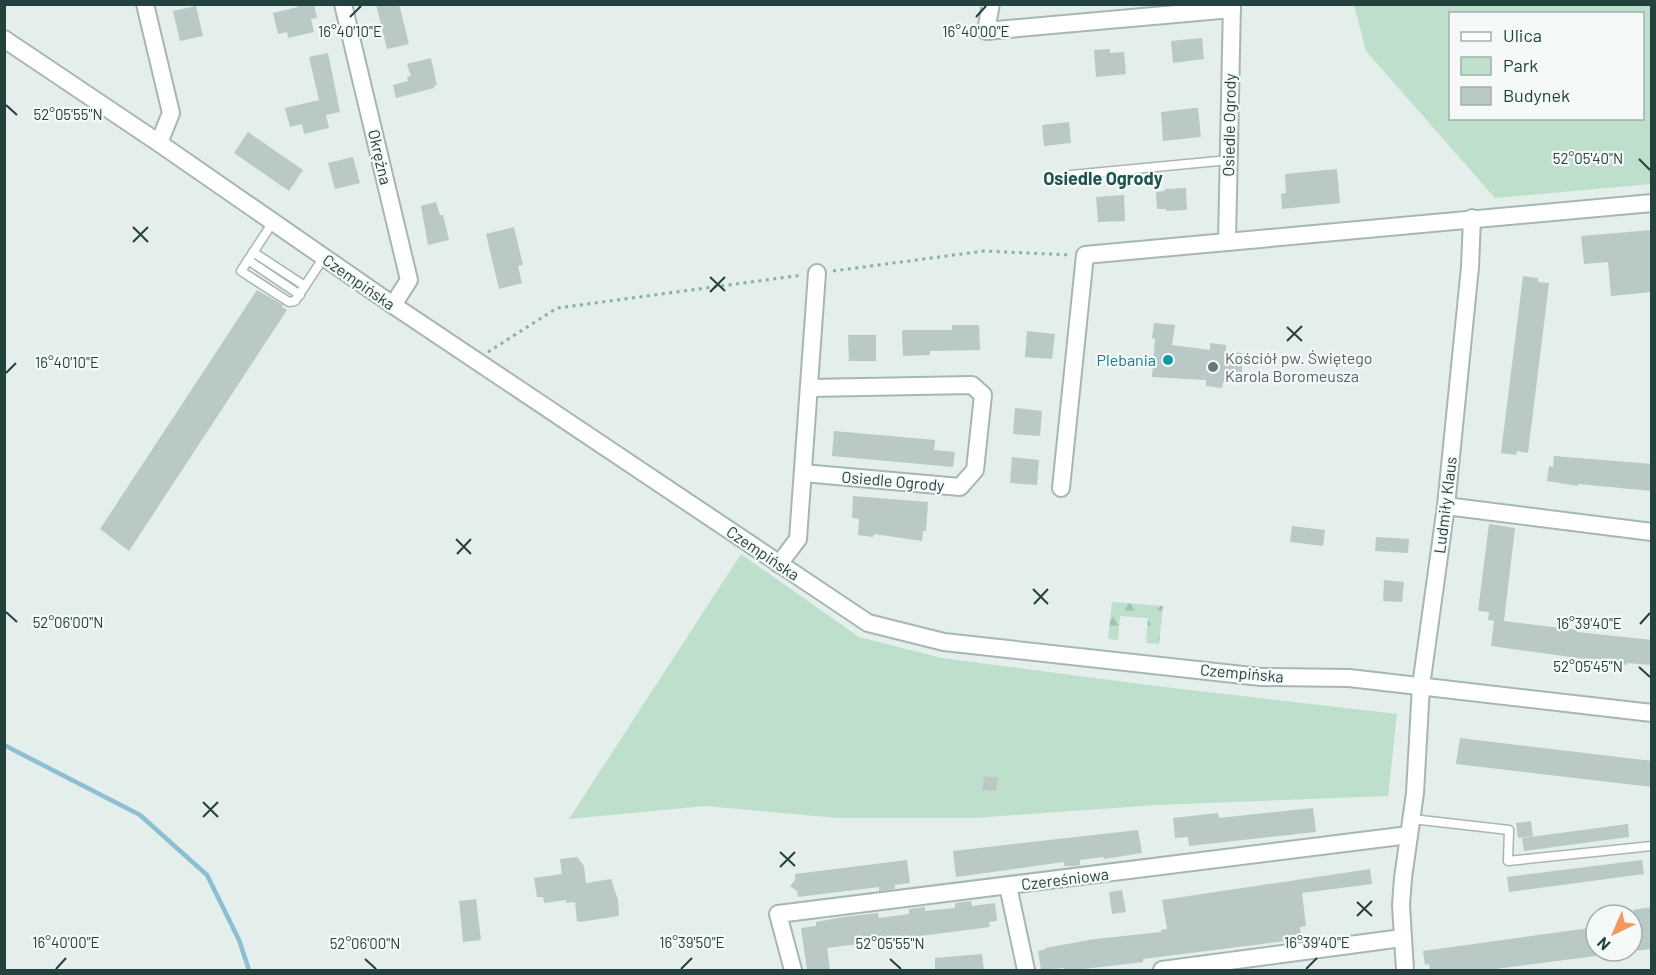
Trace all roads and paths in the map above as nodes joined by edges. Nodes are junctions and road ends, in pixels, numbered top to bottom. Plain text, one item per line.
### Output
1 (145, 4) edge
2 (344, 4) edge
3 (991, 4) edge
4 (1232, 7) edge
5 (4, 39) edge
6 (159, 143) junction
7 (1229, 160) junction
8 (1071, 175) dead end
9 (1652, 203) edge
10 (1472, 218) junction
11 (273, 222) junction
12 (1227, 241) junction
13 (253, 252) junction
14 (1085, 255) junction
15 (324, 258) junction
16 (817, 273) junction
17 (305, 286) junction
18 (393, 305) junction
19 (488, 357) junction
20 (809, 388) junction
21 (803, 473) junction
22 (1061, 488) dead end
23 (1446, 506) junction
24 (1652, 532) edge
25 (779, 564) junction
26 (1421, 686) junction
27 (1652, 713) edge
28 (1411, 827) junction
29 (1652, 846) edge
30 (1008, 886) junction
31 (1402, 938) junction
32 (793, 970) edge
33 (1026, 970) edge
34 (1162, 970) edge
35 (1405, 970) edge

1 - 6 street
2 - 18 street, Okrężna
3 - 4 street, Osiedle Ogrody
4 - 7 street, Osiedle Ogrody
5 - 6 street, Czempińska
6 - 11 street, Czempińska
7 - 8 lane
7 - 12 street, Osiedle Ogrody
9 - 10 street
10 - 12 street
10 - 23 street, Ludmiły Klaus
11 - 13 lane
11 - 15 street, Czempińska
12 - 14 street
13 - 17 lane
13 - 17 lane
14 - 16 path
14 - 22 street
15 - 17 lane
15 - 18 street, Czempińska
16 - 19 path
16 - 20 street
18 - 19 street, Czempińska
19 - 25 street, Czempińska
20 - 21 street
20 - 21 street, Osiedle Ogrody
21 - 25 street
23 - 24 street
23 - 26 street, Ludmiły Klaus
25 - 26 street, Czempińska
26 - 27 street, Czempińska
26 - 28 street, Ludmiły Klaus
28 - 29 lane
28 - 30 street, Czereśniowa
28 - 31 street, Ludmiły Klaus
30 - 32 street, Czereśniowa
30 - 33 street
31 - 34 street
31 - 35 street, Ludmiły Klaus

